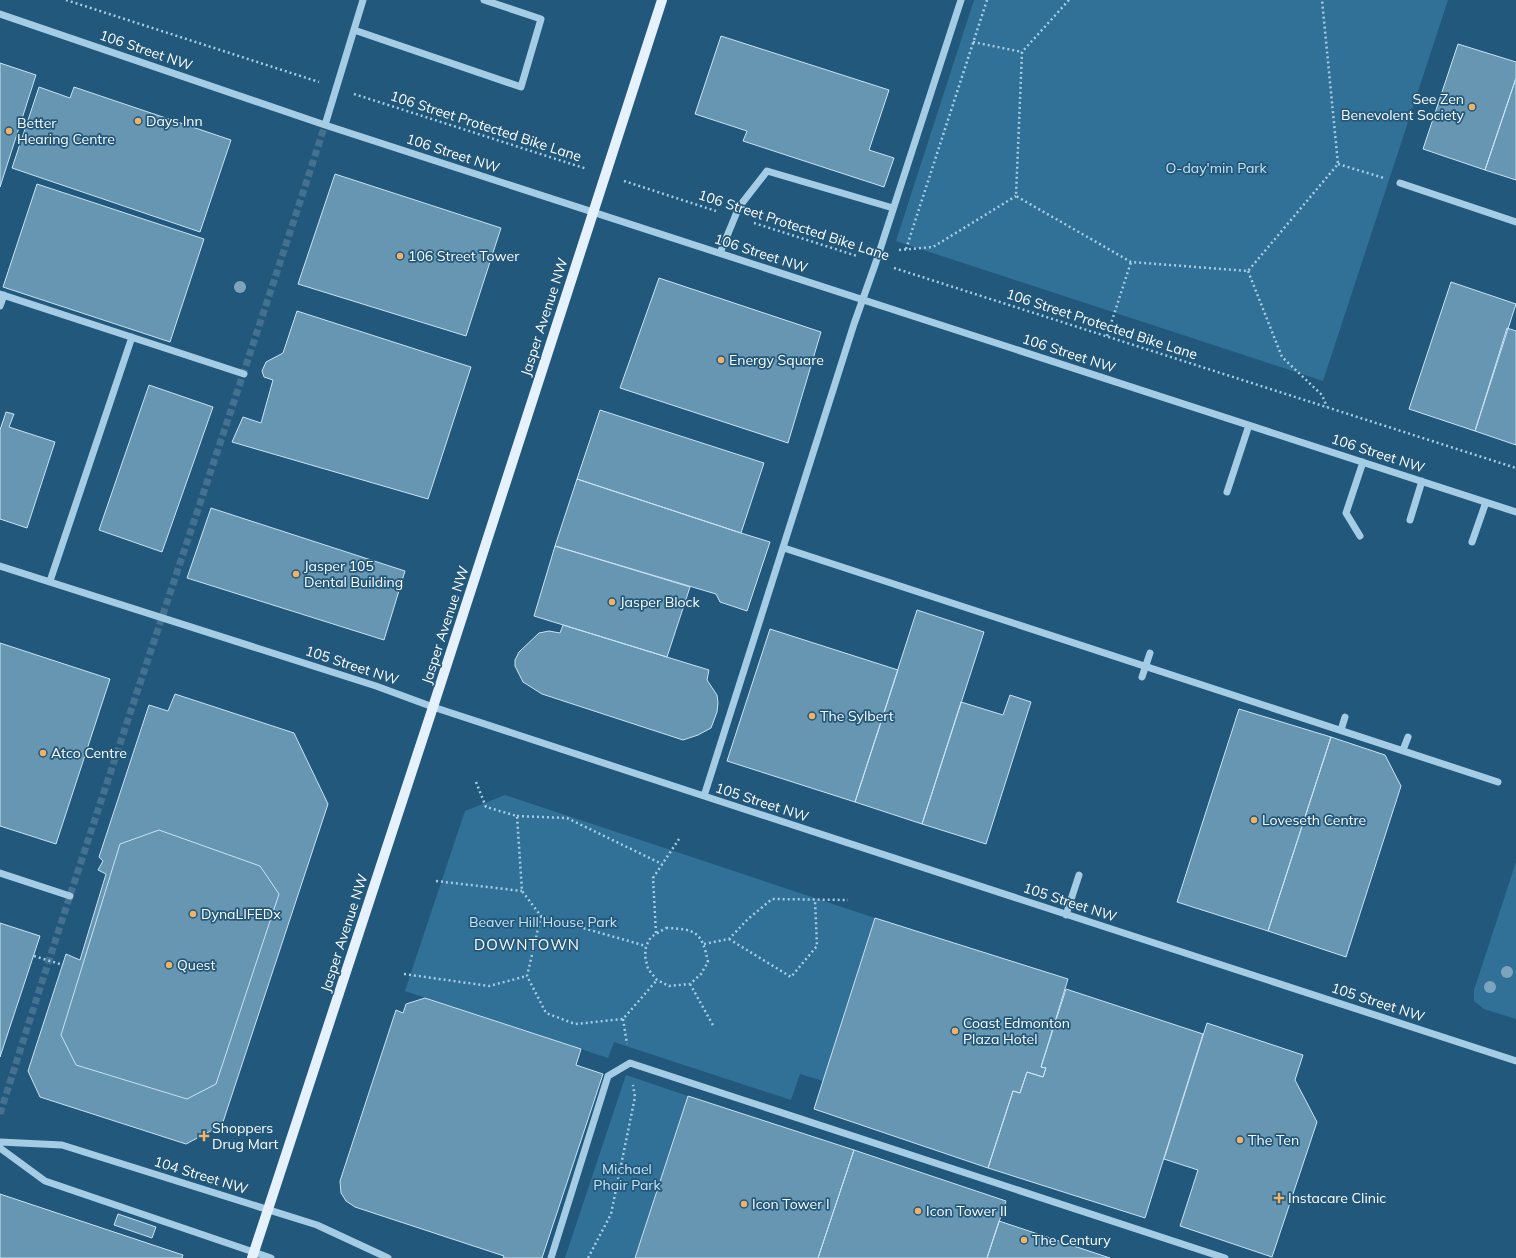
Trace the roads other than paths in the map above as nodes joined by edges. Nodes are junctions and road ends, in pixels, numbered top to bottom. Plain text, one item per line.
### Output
1 (363, 0) edge
2 (484, 0) edge
3 (662, 0) edge
4 (961, 0) edge
5 (0, 14) edge
6 (354, 30) junction
7 (325, 125) junction
8 (1400, 183) road end
9 (894, 208) junction
10 (593, 212) junction
11 (1516, 222) edge
12 (720, 253) junction
13 (2, 294) edge
14 (863, 299) junction
15 (0, 306) edge
16 (132, 337) junction
17 (244, 374) dead end
18 (1249, 425) junction
19 (1363, 462) junction
20 (1422, 481) junction
21 (1227, 492) dead end
22 (1486, 502) junction
23 (1516, 512) edge
24 (1410, 520) dead end
25 (1360, 536) dead end
26 (1472, 542) dead end
27 (784, 548) junction
28 (0, 566) edge
29 (50, 582) junction
30 (1150, 653) dead end
31 (1146, 666) junction
32 (1142, 677) dead end
33 (433, 707) junction
34 (1345, 716) dead end
35 (1341, 730) junction
36 (1408, 737) dead end
37 (1403, 750) junction
38 (1498, 782) dead end
39 (704, 796) junction
40 (0, 873) edge
41 (1079, 875) dead end
42 (70, 896) dead end
43 (1066, 915) junction
44 (1516, 1061) edge
45 (0, 1142) edge
46 (0, 1148) edge
47 (268, 1210) junction
48 (253, 1255) edge
49 (272, 1258) edge
50 (388, 1258) edge
51 (551, 1258) edge
52 (1225, 1258) edge

1 - 6 street
2 - 6 street
3 - 10 main road, Jasper Avenue NW
4 - 9 street
5 - 7 street, 106 Street NW
6 - 7 street
7 - 10 street, 106 Street NW
8 - 11 street
9 - 12 street
9 - 14 street
10 - 12 street, 106 Street NW
10 - 33 main road, Jasper Avenue NW
12 - 14 street, 106 Street NW
13 - 15 street
13 - 16 street
14 - 18 street, 106 Street NW
14 - 27 street
16 - 17 street
16 - 29 street
18 - 19 street, 106 Street NW
18 - 21 street
19 - 20 street, 106 Street NW
19 - 25 street
20 - 22 street, 106 Street NW
20 - 24 street
22 - 23 street, 106 Street NW
22 - 26 street
27 - 31 street
27 - 39 street
28 - 29 street, 105 Street NW
29 - 33 street, 105 Street NW
30 - 31 street
31 - 32 street
31 - 35 street
33 - 39 street, 105 Street NW
33 - 47 main road, Jasper Avenue NW
34 - 35 street
35 - 37 street
36 - 37 street
37 - 38 street
39 - 43 street, 105 Street NW
40 - 42 street
41 - 43 street
43 - 44 street, 105 Street NW
45 - 47 street, 104 Street NW
46 - 48 street
47 - 48 main road, Jasper Avenue NW
47 - 50 street, 104 Street NW
48 - 49 street
51 - 52 street

